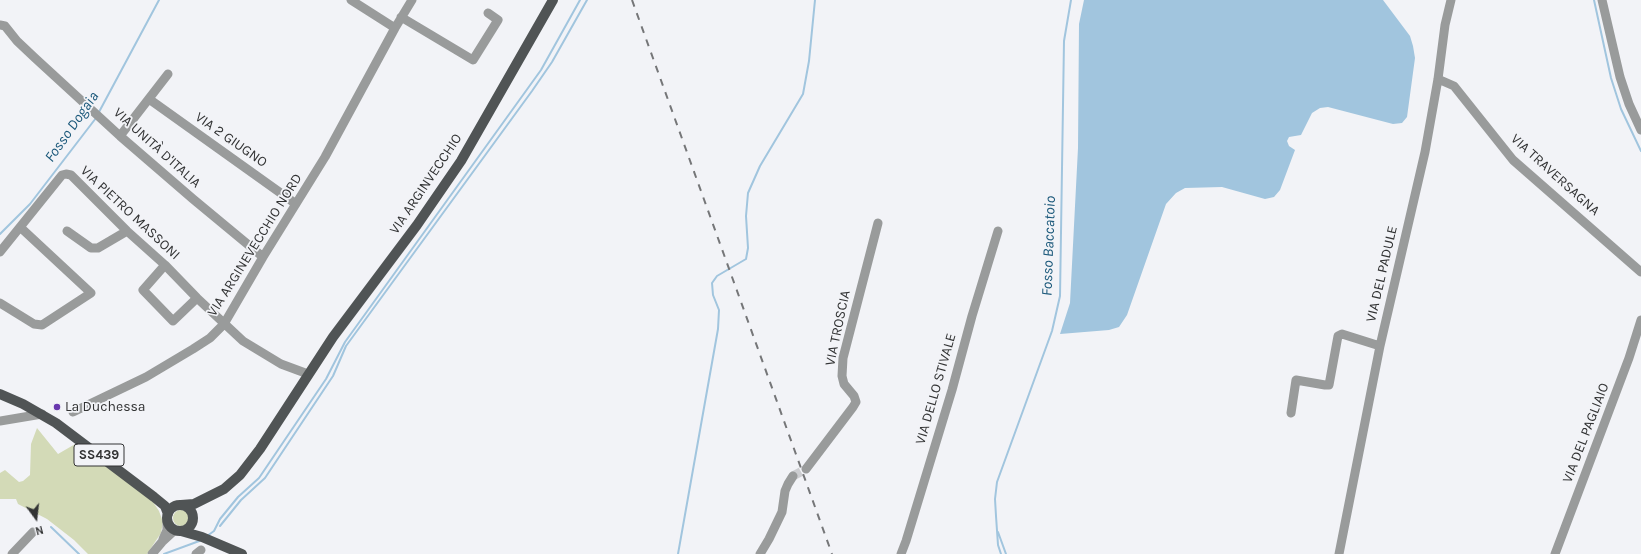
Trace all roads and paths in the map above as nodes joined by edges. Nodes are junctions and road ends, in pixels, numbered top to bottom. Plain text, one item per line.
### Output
1 (352, 0) edge
2 (412, 0) edge
3 (553, 0) edge
4 (1452, 0) edge
5 (1602, 0) edge
6 (488, 13) dead end
7 (401, 17) junction
8 (0, 25) edge
9 (395, 28) junction
10 (168, 74) dead end
11 (1438, 78) junction
12 (149, 99) junction
13 (1641, 130) edge
14 (120, 136) junction
15 (296, 204) junction
16 (878, 223) dead end
17 (20, 227) junction
18 (67, 231) dead end
19 (127, 231) junction
20 (998, 231) dead end
21 (0, 252) edge
22 (263, 257) junction
23 (165, 266) junction
24 (1641, 272) edge
25 (197, 298) junction
26 (0, 303) edge
27 (1641, 320) edge
28 (224, 324) junction
29 (1380, 346) junction
30 (308, 374) junction
31 (0, 394) edge
32 (73, 412) dead end
33 (1291, 413) dead end
34 (42, 414) junction
35 (0, 421) edge
36 (806, 470) tunnel mouth
37 (793, 476) tunnel mouth
38 (206, 499) junction
39 (173, 512) junction
40 (192, 517) junction
41 (178, 530) junction
42 (33, 532) dead end
43 (207, 539) junction
44 (162, 542) junction
45 (153, 553) edge
46 (12, 554) edge
47 (242, 554) edge
48 (760, 554) edge
49 (901, 554) edge
50 (1339, 554) edge
51 (1555, 554) edge

1 - 9 street
2 - 7 street, VIA ARGINEVECCHIO NORD
3 - 30 main road, VIA ARGINVECCHIO
4 - 11 street, VIA DEL PADULE
5 - 13 street
6 - 7 street
7 - 9 street, VIA ARGINEVECCHIO NORD
8 - 14 street, VIA UNITÀ D'ITALIA
9 - 15 street, VIA ARGINEVECCHIO NORD
10 - 12 street
11 - 24 street, VIA TRAVERSAGNA
11 - 29 street, VIA DEL PADULE
12 - 14 street
12 - 15 street, VIA 2 GIUGNO
14 - 22 street, VIA UNITÀ D'ITALIA
15 - 22 street, VIA ARGINEVECCHIO NORD
16 - 36 street, VIA TROSCIA
17 - 19 street, VIA PIETRO MASSONI
17 - 21 street, VIA PIETRO MASSONI
17 - 26 street
18 - 19 street
19 - 23 street, VIA PIETRO MASSONI
20 - 49 street, VIA DELLO STIVALE
22 - 28 street, VIA ARGINEVECCHIO NORD
23 - 25 street, VIA PIETRO MASSONI
23 - 25 street
25 - 28 street, VIA PIETRO MASSONI
27 - 51 street, VIA DEL PAGLIAIO
28 - 30 street, VIA PIETRO MASSONI
28 - 32 street, VIA ARGINEVECCHIO NORD
29 - 33 street
29 - 50 street, VIA DEL PADULE
30 - 38 main road, VIA ARGINVECCHIO
31 - 34 main road, SS439
34 - 35 street
34 - 39 main road, SS439
37 - 48 street
38 - 39 main road
38 - 40 main road
39 - 40 main road, SS439
39 - 41 main road, SS439
39 - 44 street
40 - 41 main road
40 - 43 main road, SS439
41 - 43 main road
41 - 44 street
42 - 46 street
43 - 47 main road
44 - 45 street

